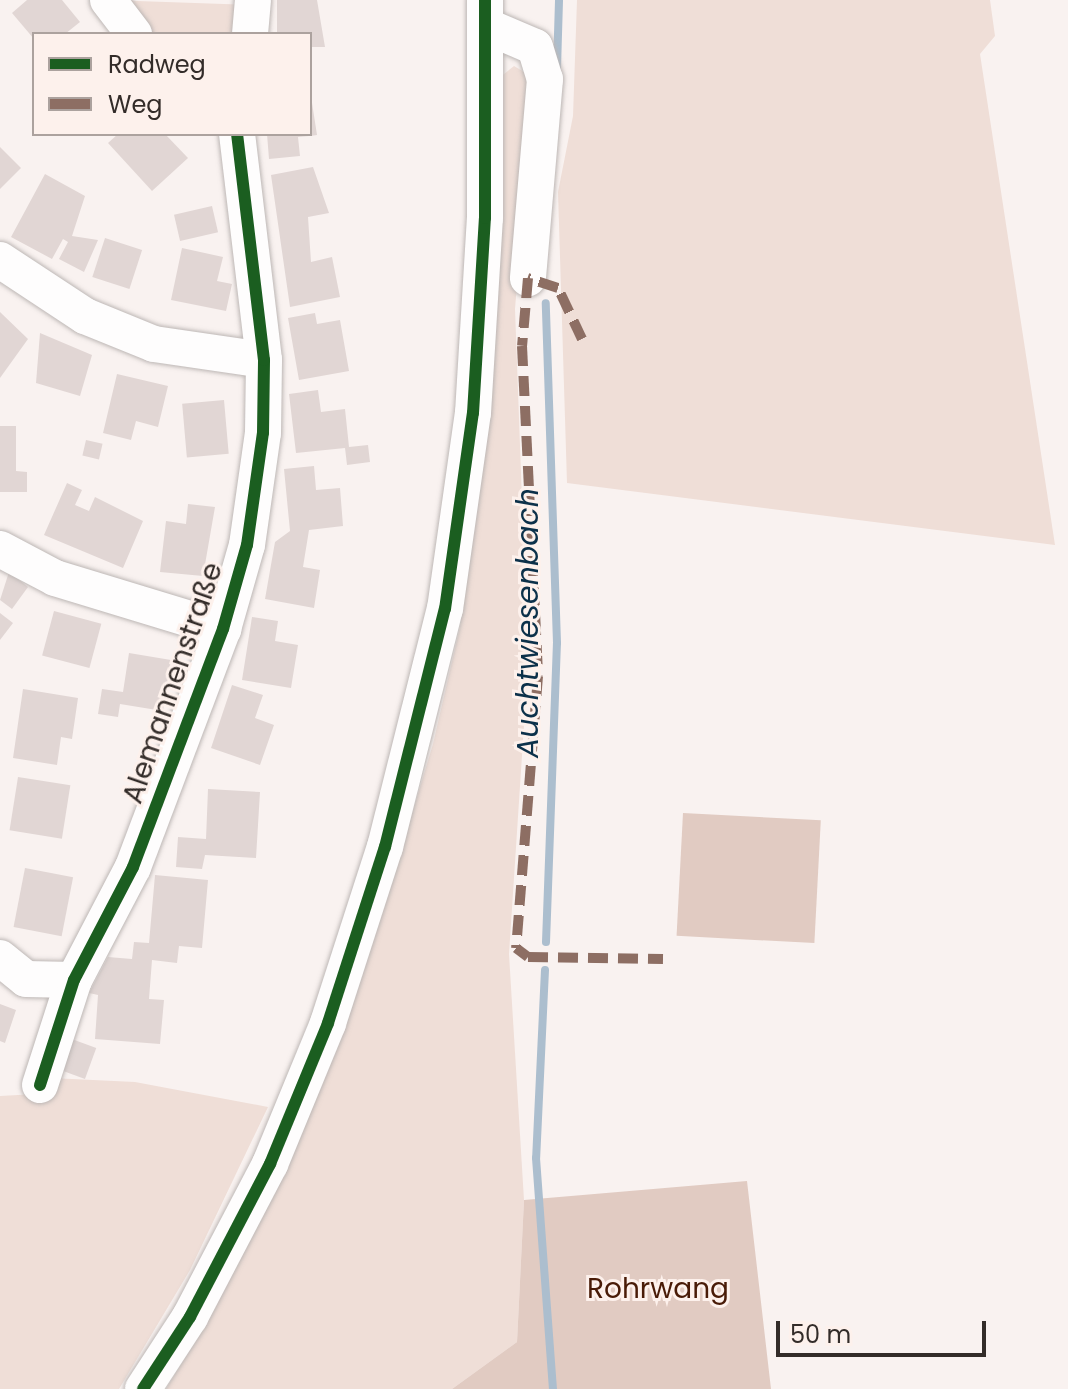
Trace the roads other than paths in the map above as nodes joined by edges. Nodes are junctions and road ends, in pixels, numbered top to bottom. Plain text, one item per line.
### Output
1 (108, 0) edge
2 (253, 0) edge
3 (486, 13) edge
4 (132, 32) edge
5 (250, 32) edge
6 (233, 138) edge
7 (0, 260) edge
8 (528, 278) dead end
9 (264, 360) junction
10 (0, 549) edge
11 (223, 629) junction
12 (0, 958) edge
13 (74, 980) junction
14 (40, 1085) dead end
15 (143, 1389) edge

1 - 4 street
2 - 5 street
3 - 8 street
3 - 15 street
6 - 9 street, Alemannenstraße
7 - 9 street
9 - 11 street, Alemannenstraße
10 - 11 street
11 - 13 street, Alemannenstraße
12 - 13 street
13 - 14 street, Alemannenstraße

